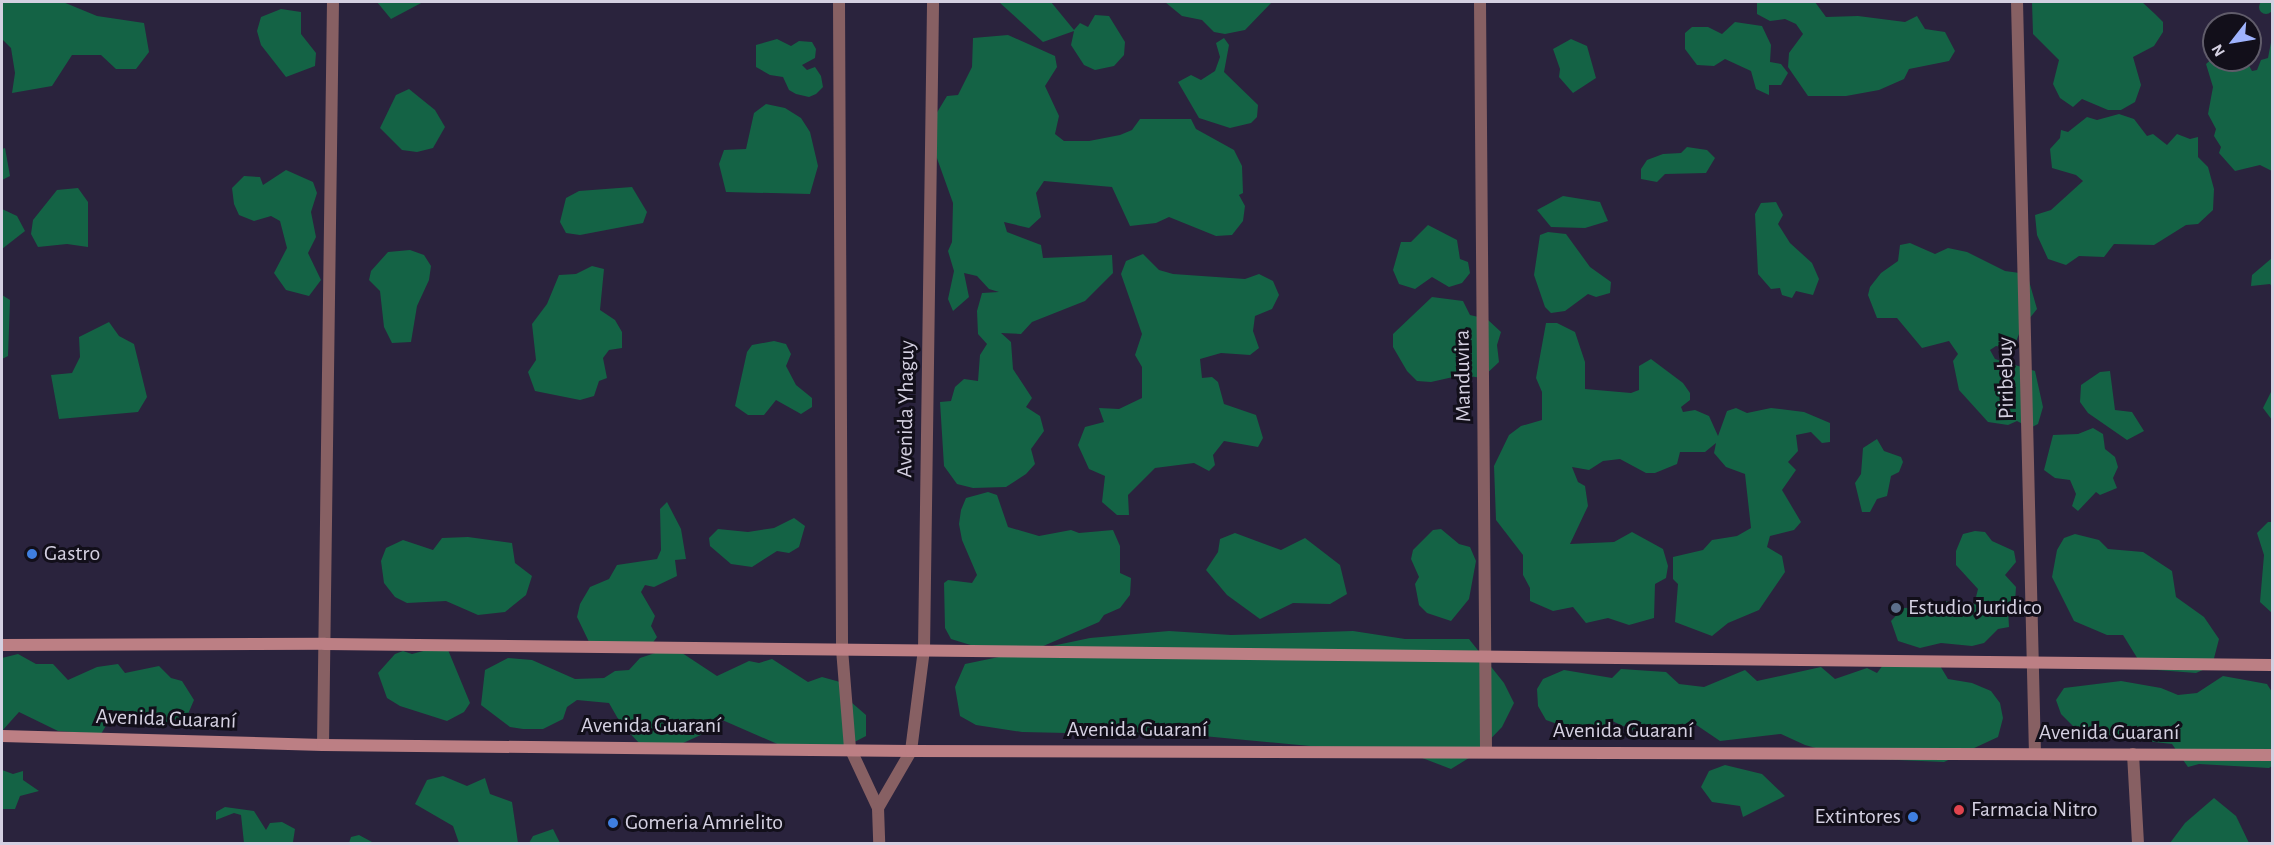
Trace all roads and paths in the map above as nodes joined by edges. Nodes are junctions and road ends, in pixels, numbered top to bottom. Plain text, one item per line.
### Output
1 (333, 2) edge
2 (839, 2) edge
3 (933, 2) edge
4 (1480, 2) edge
5 (2017, 2) edge
6 (325, 644) junction
7 (2, 645) edge
8 (842, 649) junction
9 (924, 650) junction
10 (1486, 656) junction
11 (2034, 662) junction
12 (2272, 665) edge
13 (2, 736) edge
14 (323, 745) junction
15 (850, 748) junction
16 (911, 751) junction
17 (1486, 751) junction
18 (2035, 754) junction
19 (2133, 754) junction
20 (2272, 755) edge
21 (878, 808) junction
22 (879, 843) edge
23 (2138, 843) edge

1 - 6 street
2 - 8 street
3 - 9 street, Avenida Yhaguy
4 - 10 street, Manduvira
5 - 11 street, Piribebuy
6 - 7 main road
6 - 8 main road
6 - 14 street
8 - 9 main road
8 - 15 street
9 - 10 main road
9 - 16 street, Avenida Yhaguy
10 - 11 main road
10 - 17 street, Manduvira
11 - 12 main road
11 - 18 street, Piribebuy
13 - 14 main road, Avenida Guaraní
14 - 15 main road, Avenida Guaraní
15 - 16 main road, Avenida Guaraní
15 - 21 street
16 - 17 main road, Avenida Guaraní
16 - 21 street, Avenida Yhaguy
17 - 18 main road, Avenida Guaraní
18 - 19 main road, Avenida Guaraní
19 - 20 main road, Avenida Guaraní
19 - 23 street
21 - 22 street

